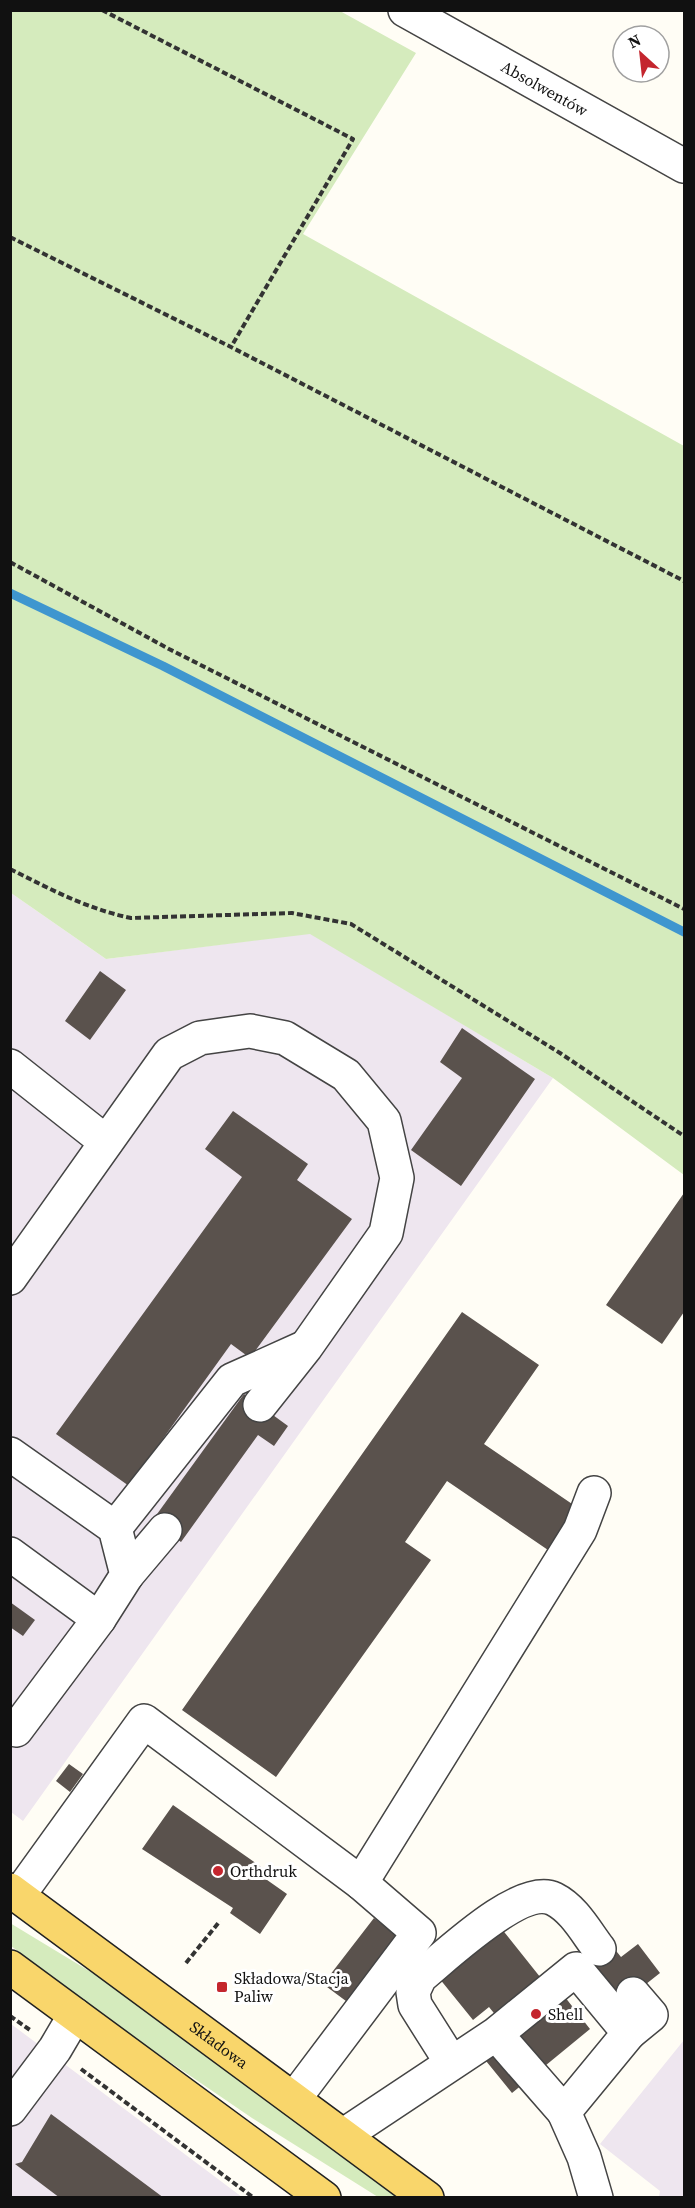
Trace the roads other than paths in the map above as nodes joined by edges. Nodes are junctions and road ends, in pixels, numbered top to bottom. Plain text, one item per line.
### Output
1 (405, 10) edge
2 (684, 166) edge
3 (11, 1063) edge
4 (106, 1142) junction
5 (10, 1278) edge
6 (306, 1347) junction
7 (260, 1405) dead end
8 (10, 1454) edge
9 (594, 1493) dead end
10 (115, 1528) junction
11 (165, 1530) dead end
12 (10, 1554) edge
13 (127, 1575) junction
14 (99, 1619) junction
15 (12, 1732) edge
16 (361, 1883) junction
17 (14, 1893) edge
18 (599, 1949) dead end
19 (10, 1967) edge
20 (633, 1994) dead end
21 (75, 2015) junction
22 (629, 2033) junction
23 (496, 2034) junction
24 (451, 2062) junction
25 (294, 2099) junction
26 (10, 2109) edge
27 (564, 2112) junction
28 (344, 2135) junction
29 (324, 2198) edge
30 (427, 2198) edge
31 (596, 2198) edge

1 - 2 street, Absolwentów
3 - 4 street
4 - 5 street
4 - 6 street
6 - 7 street
6 - 10 street
8 - 10 street
9 - 16 street
10 - 13 street
11 - 13 street
12 - 14 street
13 - 14 street
14 - 15 street
16 - 17 street
16 - 25 street
17 - 25 main road, Składowa
18 - 24 street
19 - 21 main road
20 - 22 street
21 - 26 street
21 - 29 main road
22 - 23 street
22 - 27 street
23 - 24 street
23 - 27 street
24 - 28 street
25 - 28 main road, Składowa
27 - 31 street
28 - 30 main road, Składowa

